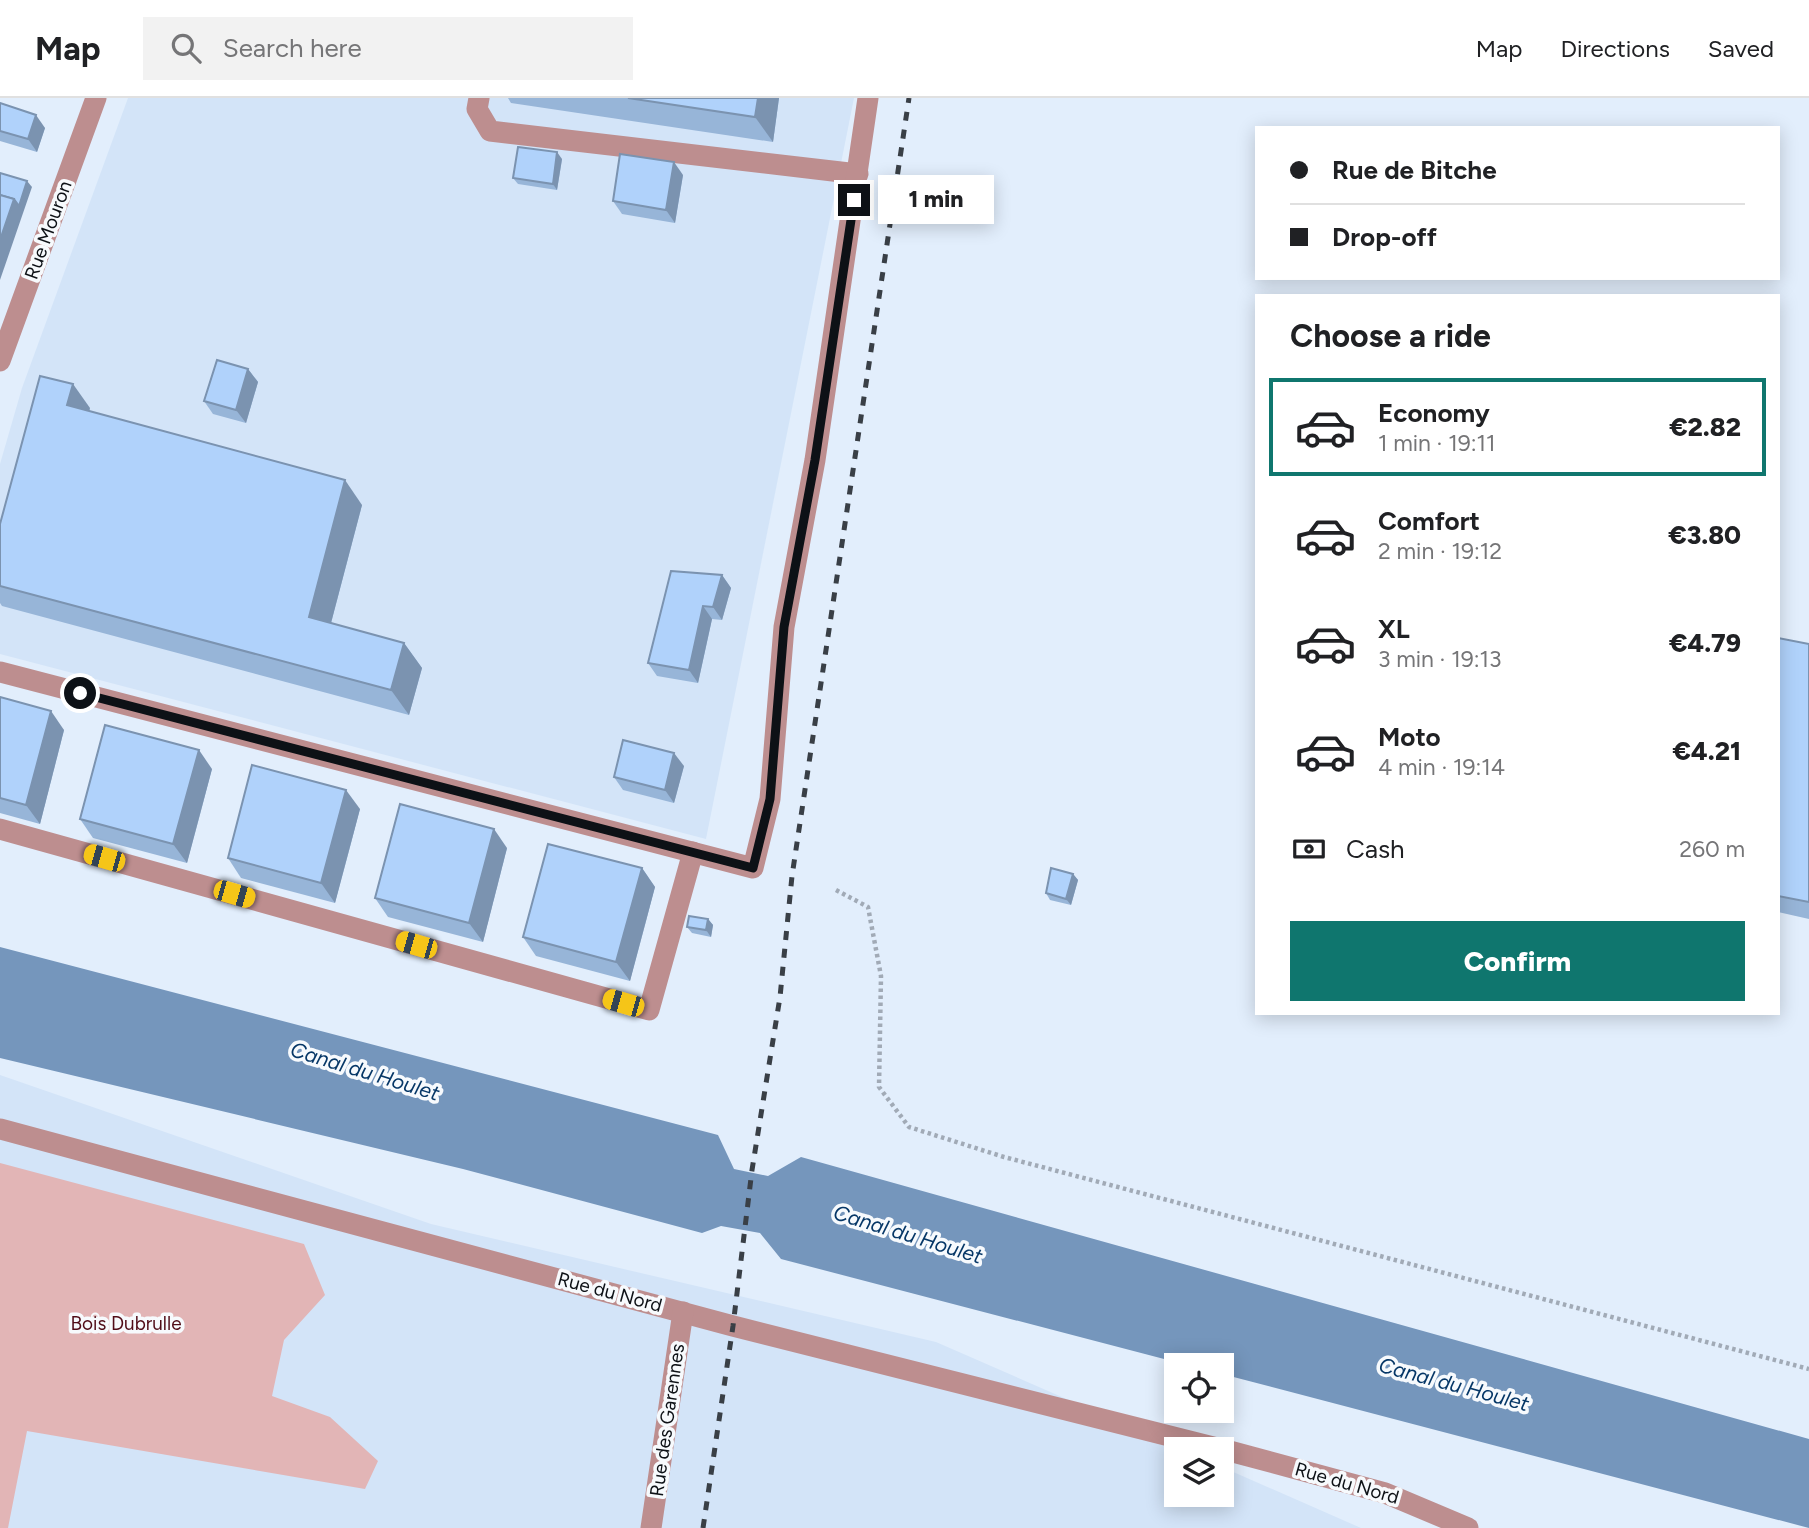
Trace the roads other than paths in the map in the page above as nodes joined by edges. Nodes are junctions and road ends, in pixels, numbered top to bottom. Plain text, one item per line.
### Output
1 (96, 98) edge
2 (479, 98) edge
3 (868, 98) edge
4 (858, 174) junction
5 (0, 362) edge
6 (0, 672) edge
7 (0, 829) edge
8 (693, 852) junction
9 (0, 1129) edge
10 (683, 1312) junction
11 (1174, 1437) edge
12 (1234, 1452) edge
13 (651, 1528) edge
14 (1468, 1528) edge

1 - 5 street, Rue Mouron
2 - 4 street
3 - 4 street
4 - 8 street
6 - 8 street
7 - 8 street
9 - 10 street, Rue du Nord
10 - 11 street, Rue du Nord
10 - 13 street, Rue des Garennes
12 - 14 street, Rue du Nord

